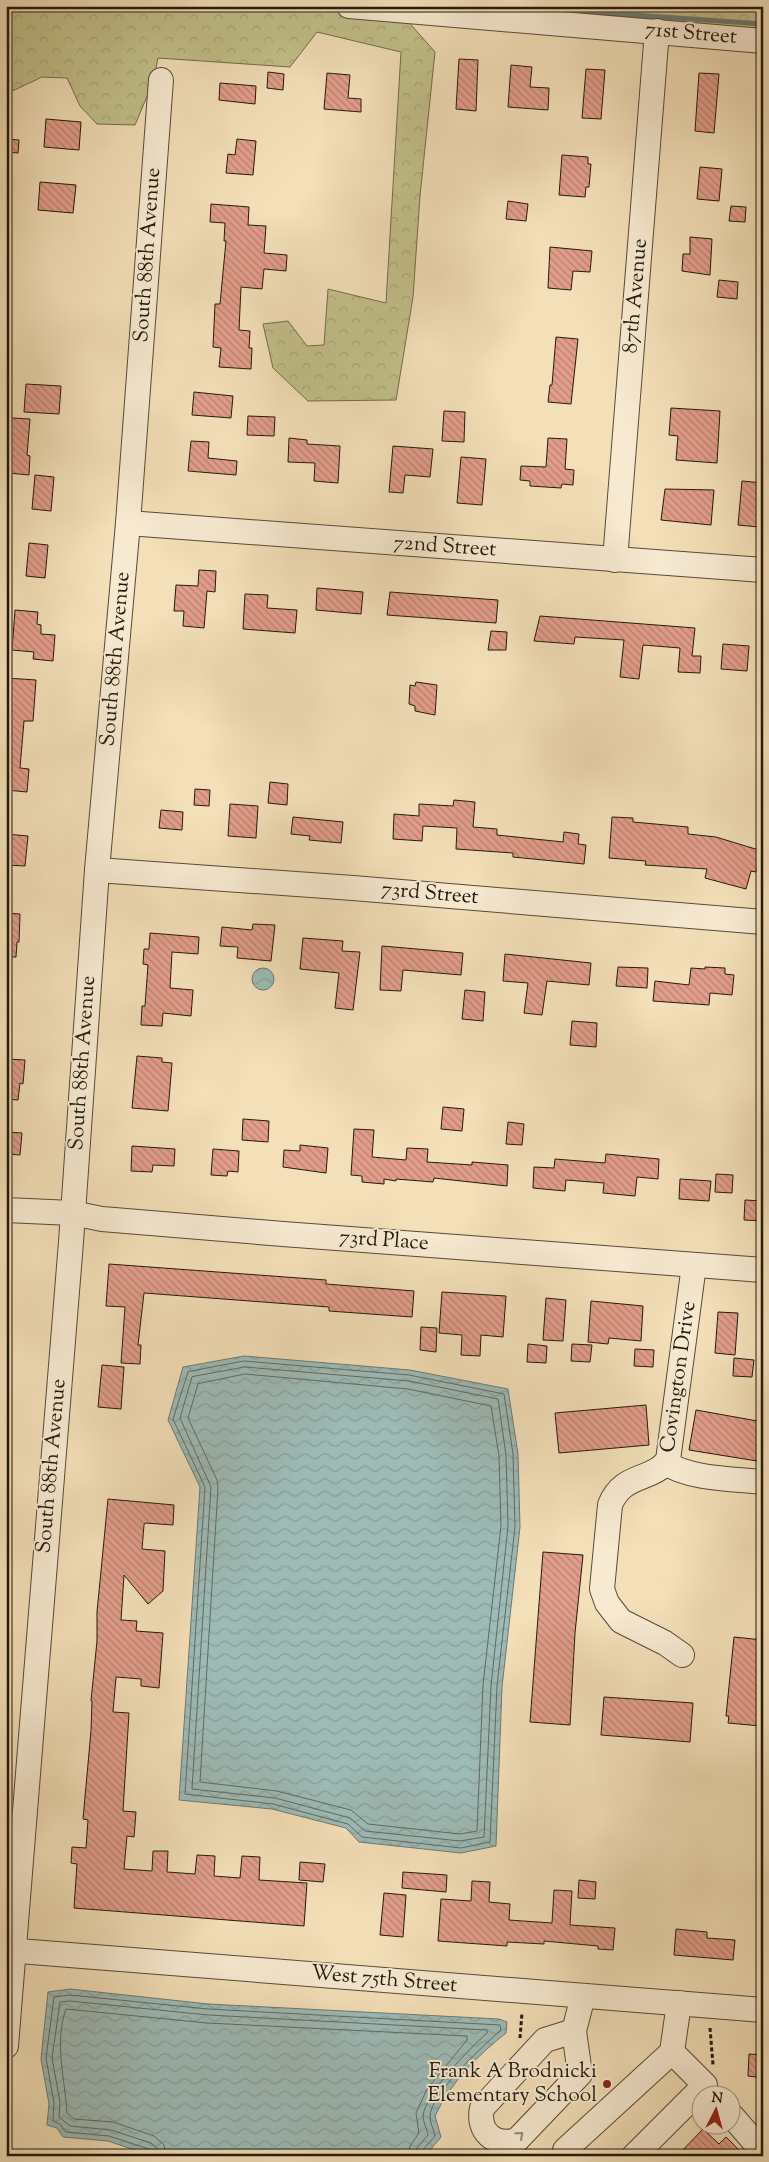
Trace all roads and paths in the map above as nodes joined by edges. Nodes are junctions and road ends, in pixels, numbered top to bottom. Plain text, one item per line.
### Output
1 (349, 6) edge
2 (657, 31) junction
3 (763, 40) edge
4 (161, 80) dead end
5 (128, 523) junction
6 (615, 560) junction
7 (763, 570) edge
8 (97, 870) junction
9 (763, 922) edge
10 (6, 1210) edge
11 (72, 1213) junction
12 (694, 1265) junction
13 (763, 1270) edge
14 (666, 1463) junction
15 (763, 1482) edge
16 (682, 1655) dead end
17 (10, 1950) edge
18 (583, 1996) junction
19 (679, 2003) junction
20 (763, 2010) edge
21 (574, 2031) junction
22 (6, 2046) edge
23 (672, 2052) junction
24 (703, 2084) edge
25 (692, 2105) edge
26 (742, 2128) edge
27 (763, 2152) edge
28 (564, 2156) edge
29 (634, 2156) edge

1 - 2 street, 71st Street
2 - 3 street, 71st Street
2 - 6 street, 87th Avenue
4 - 5 street, South 88th Avenue
5 - 6 street, 72nd Street
5 - 8 street, South 88th Avenue
6 - 7 street, 72nd Street
8 - 9 street, 73rd Street
8 - 11 street, South 88th Avenue
10 - 11 street, 73rd Place
11 - 12 street, 73rd Place
11 - 17 street, South 88th Avenue
12 - 13 street, 73rd Place
12 - 14 street, Covington Drive
14 - 15 street
14 - 16 street, Covington Drive
17 - 18 street, West 75th Street
17 - 22 street, South 88th Avenue
18 - 19 street, West 75th Street
18 - 21 street
19 - 20 street, West 75th Street
19 - 23 street
21 -> 21 street
23 - 24 street
23 - 28 street
25 - 29 street
26 - 27 street

